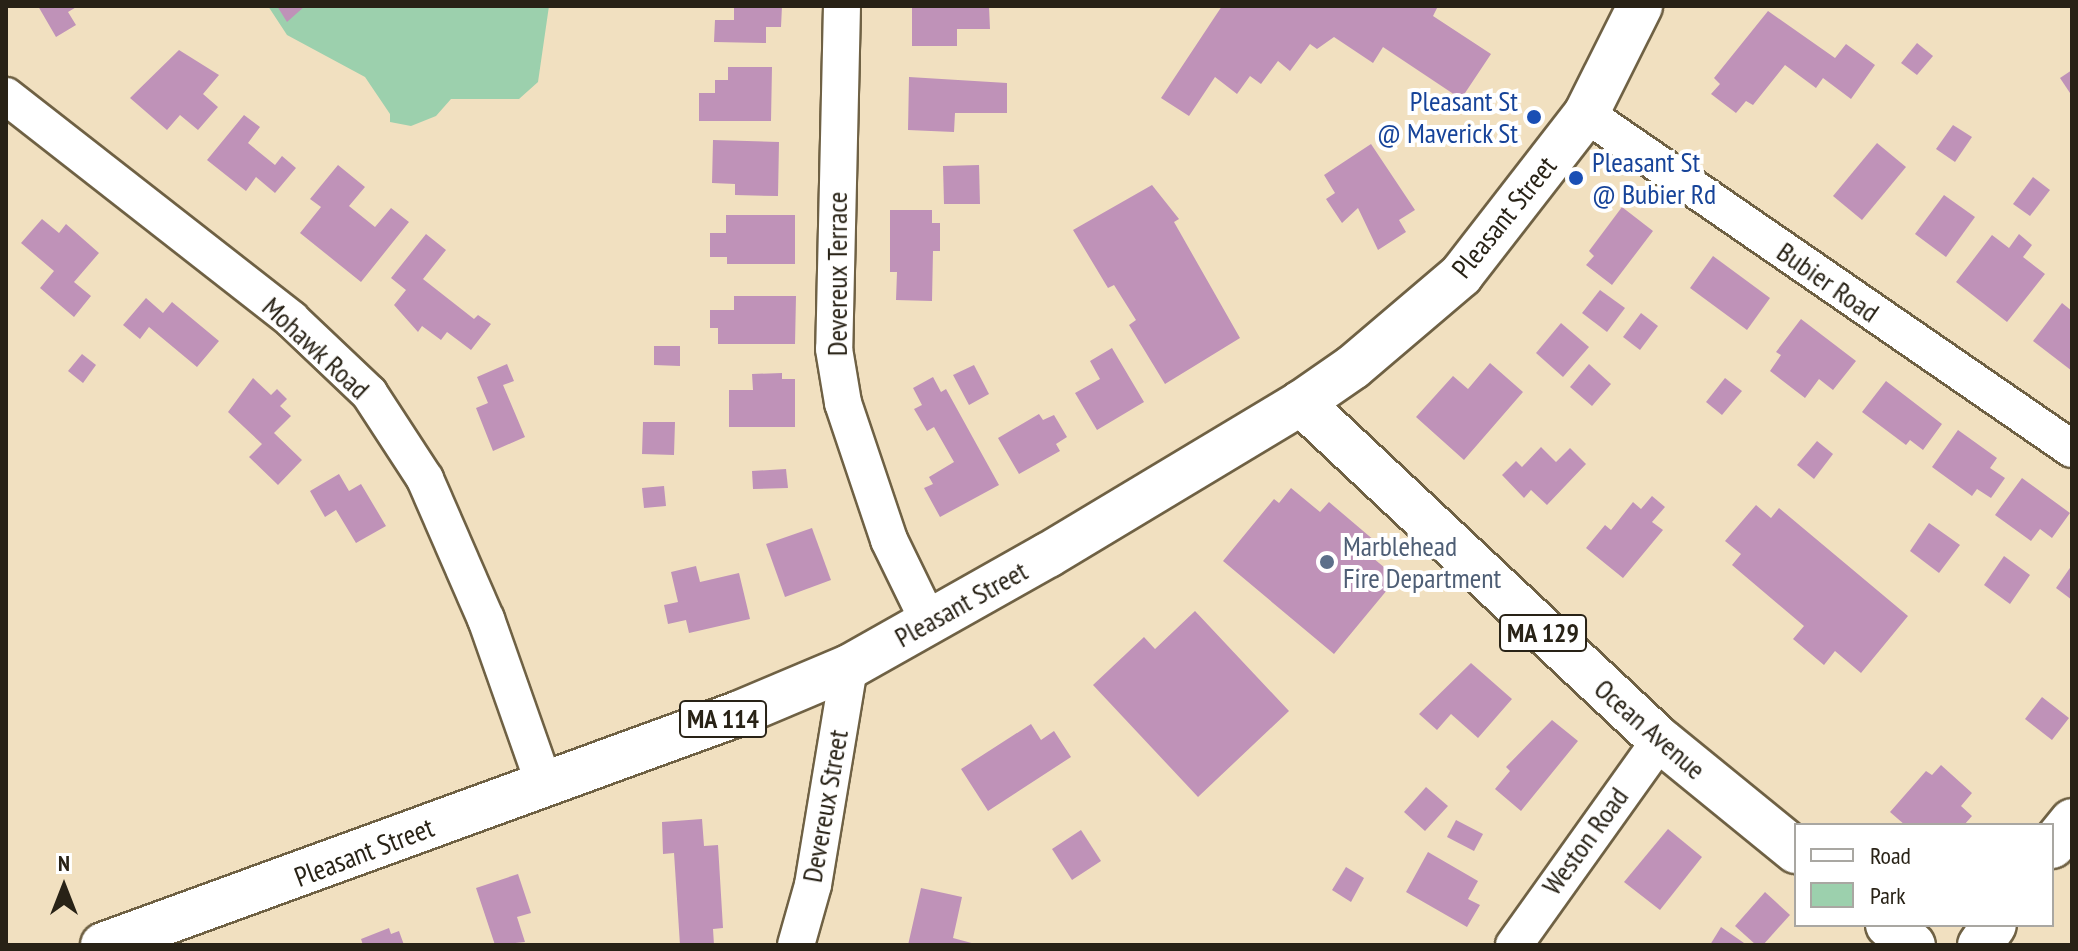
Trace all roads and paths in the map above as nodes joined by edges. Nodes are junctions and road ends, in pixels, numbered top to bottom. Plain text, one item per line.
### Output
1 (842, 6) edge
2 (1637, 7) edge
3 (6, 96) edge
4 (1586, 114) junction
5 (1301, 403) junction
6 (2072, 449) edge
7 (929, 622) junction
8 (849, 667) junction
9 (1660, 740) junction
10 (543, 781) junction
11 (2072, 821) edge
12 (2054, 844) edge
13 (1794, 849) edge
14 (1890, 927) edge
15 (1993, 927) edge
16 (103, 945) edge
17 (796, 945) edge
18 (1514, 945) edge
19 (1913, 945) edge
20 (1980, 945) edge

1 - 7 street, Devereux Terrace
2 - 4 main road, Pleasant Street
3 - 10 street, Mohawk Road
4 - 5 main road, Pleasant Street
4 - 6 street, Bubier Road
5 - 7 main road, Pleasant Street / MA 114
5 - 9 main road, Ocean Avenue / MA 129
7 - 8 main road, Pleasant Street / MA 114
8 - 10 main road, Pleasant Street / MA 114
8 - 17 street, Devereux Street
9 - 13 main road, Ocean Avenue / MA 129
9 - 18 street, Weston Road
10 - 16 main road, Pleasant Street / MA 114
11 - 12 main road
14 - 19 main road
15 - 20 main road

